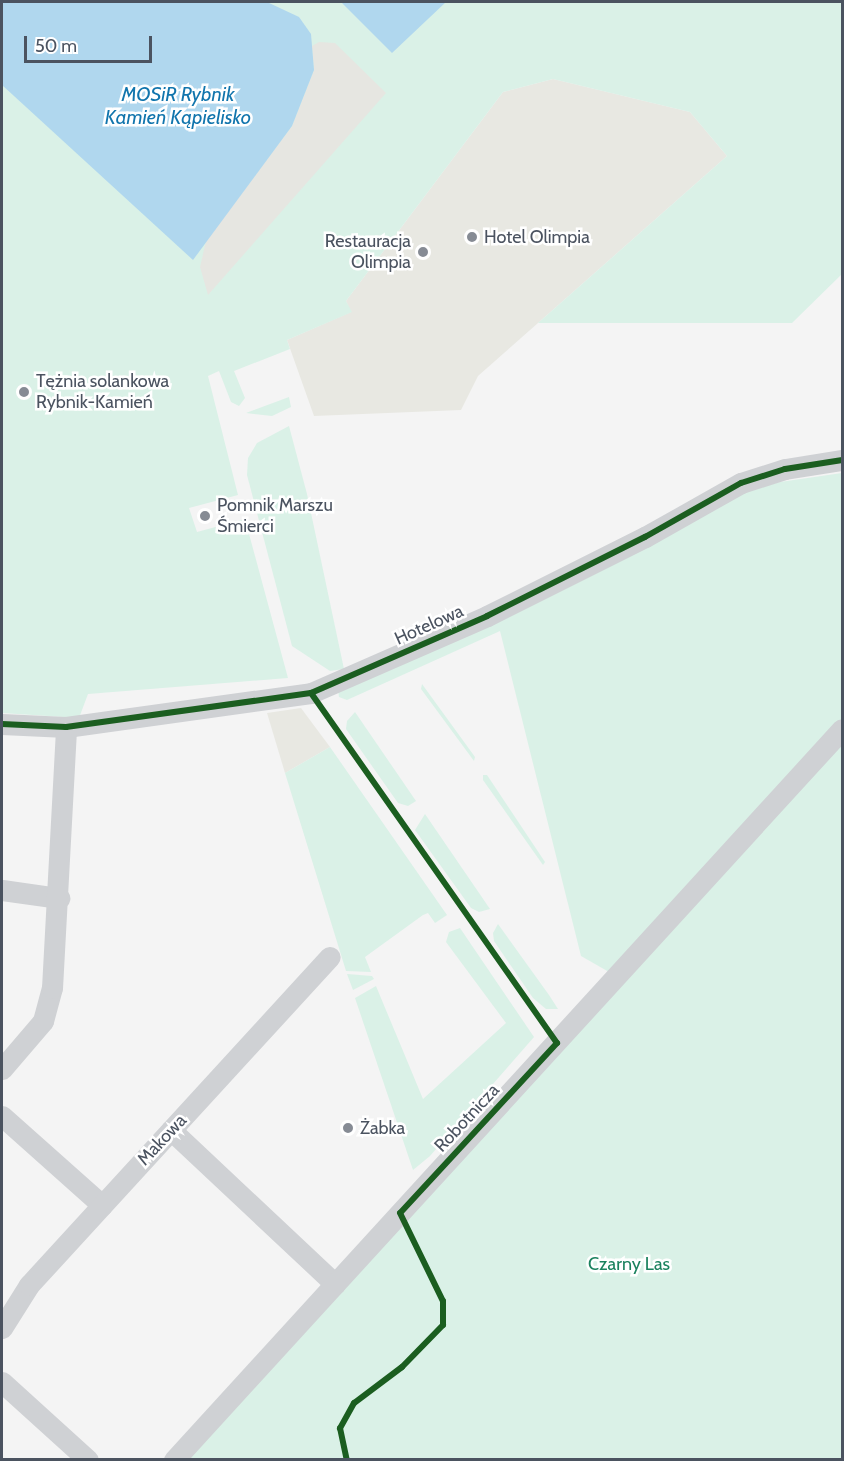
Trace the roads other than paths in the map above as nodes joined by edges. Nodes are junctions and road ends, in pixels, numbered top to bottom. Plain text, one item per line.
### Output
1 (843, 460) edge
2 (2, 724) edge
3 (66, 727) junction
4 (843, 729) edge
5 (2, 890) edge
6 (59, 898) junction
7 (330, 957) dead end
8 (2, 1069) edge
9 (2, 1116) edge
10 (171, 1130) junction
11 (102, 1205) junction
12 (335, 1284) junction
13 (2, 1328) edge
14 (2, 1382) edge
15 (88, 1460) edge
16 (174, 1460) edge

1 - 3 street, Hotelowa
2 - 3 street, Hotelowa
3 - 6 street
4 - 12 street, Robotnicza
5 - 6 street
6 - 8 street
7 - 10 street, Makowa
9 - 11 street
10 - 11 street, Makowa
10 - 12 street
11 - 13 street, Makowa
12 - 16 street, Robotnicza
14 - 15 street

